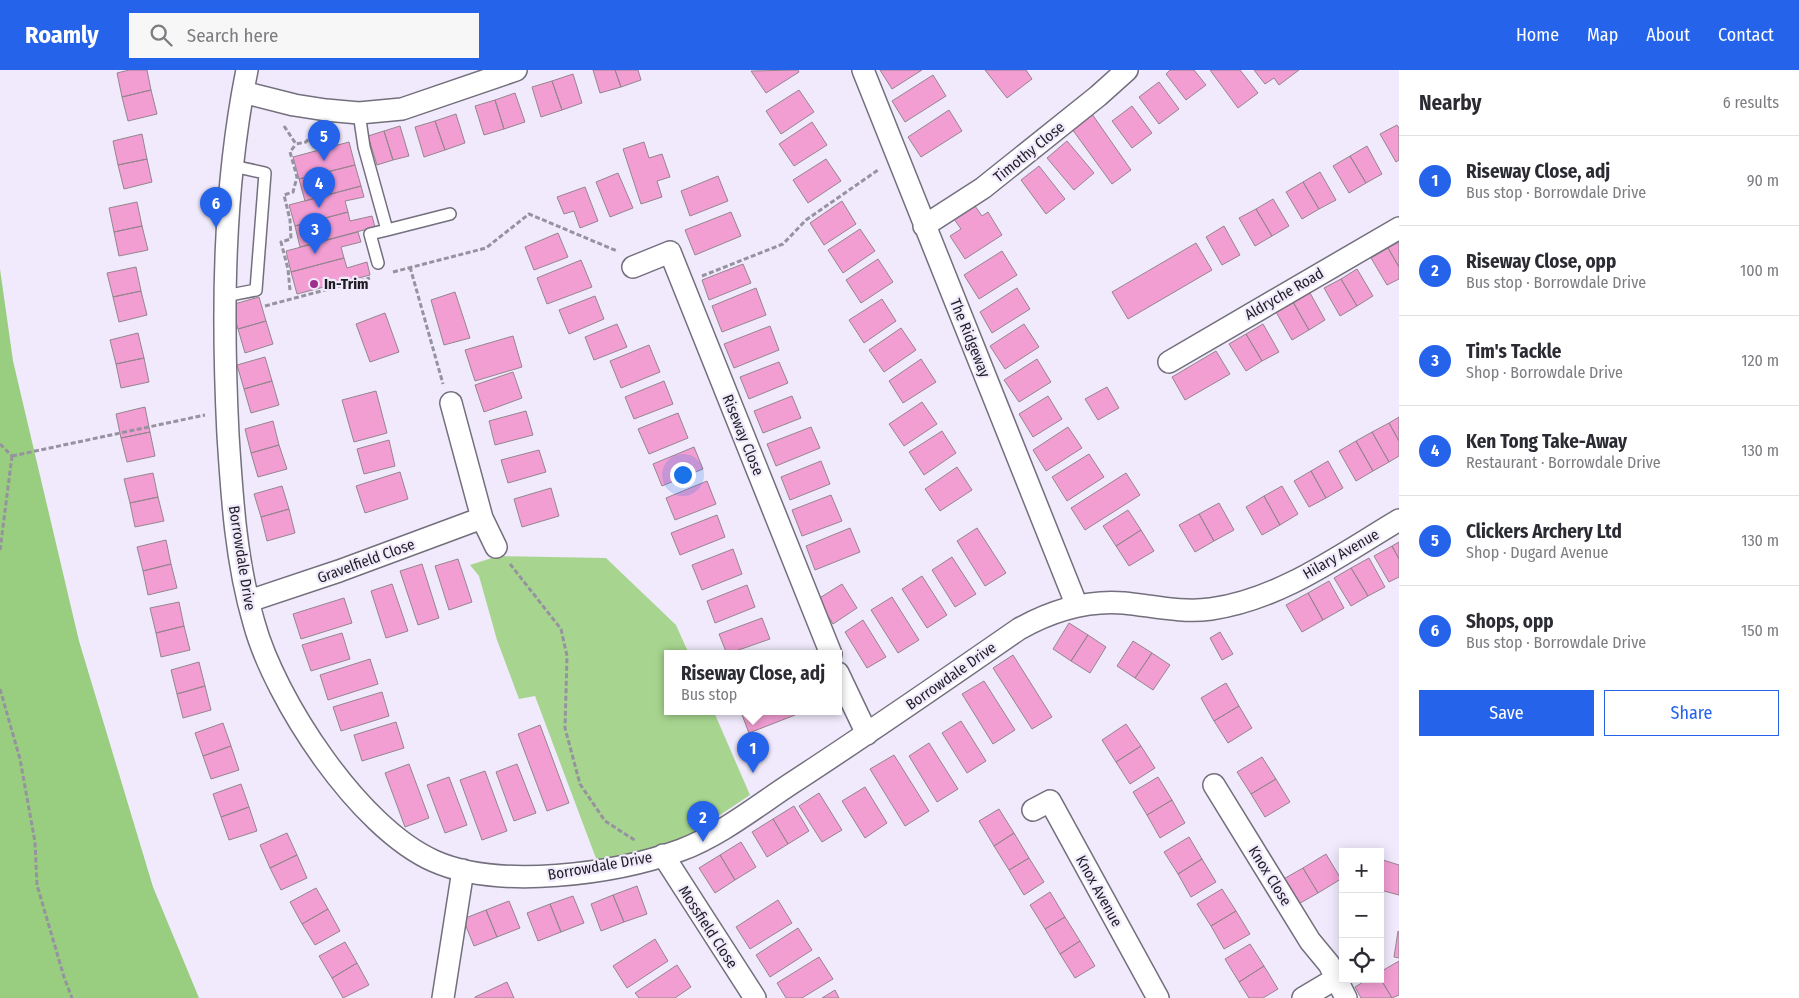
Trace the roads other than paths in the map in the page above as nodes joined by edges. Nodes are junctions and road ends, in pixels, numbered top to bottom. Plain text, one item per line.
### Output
1 (247, 70) edge
2 (516, 70) edge
3 (863, 70) edge
4 (1127, 70) edge
5 (243, 92) junction
6 (359, 113) junction
7 (232, 166) junction
8 (450, 214) dead end
9 (924, 226) junction
10 (1399, 228) edge
11 (387, 230) junction
12 (378, 263) dead end
13 (633, 267) road end
14 (225, 296) junction
15 (1169, 362) dead end
16 (451, 403) road end
17 (482, 518) junction
18 (1399, 520) edge
19 (496, 547) road end
20 (1283, 588) joint
21 (249, 601) junction
22 (1077, 606) junction
23 (829, 650) edge
24 (842, 681) edge
25 (867, 734) junction
26 (1214, 785) dead end
27 (1033, 810) dead end
28 (661, 855) junction
29 (463, 870) junction
30 (1336, 967) edge
31 (443, 998) edge
32 (755, 998) edge
33 (1158, 998) edge
34 (1303, 998) edge
35 (1346, 998) edge

1 - 5 street, Borrowdale Drive
2 - 6 street
3 - 9 street, The Ridgeway
4 - 9 street, Timothy Close
5 - 6 street
5 - 7 street, Borrowdale Drive
6 - 11 lane
7 - 14 street, Borrowdale Drive
7 - 14 lane
8 - 11 lane
9 - 22 street, The Ridgeway
10 - 15 street, Aldryche Road
11 - 12 lane
13 - 23 street, Riseway Close
14 - 21 street, Borrowdale Drive
16 - 17 street
17 - 19 street
17 - 21 street, Gravelfield Close
18 - 20 street, Hilary Avenue
20 - 22 street, Borrowdale Drive
21 - 29 street, Borrowdale Drive
22 - 25 street, Borrowdale Drive
24 - 25 street
25 - 28 street, Borrowdale Drive
26 - 30 street, Knox Close
27 - 33 street, Knox Avenue
28 - 29 street, Borrowdale Drive
28 - 32 street, Mossfield Close
29 - 31 street
30 - 34 street
30 - 35 street, Knox Close

